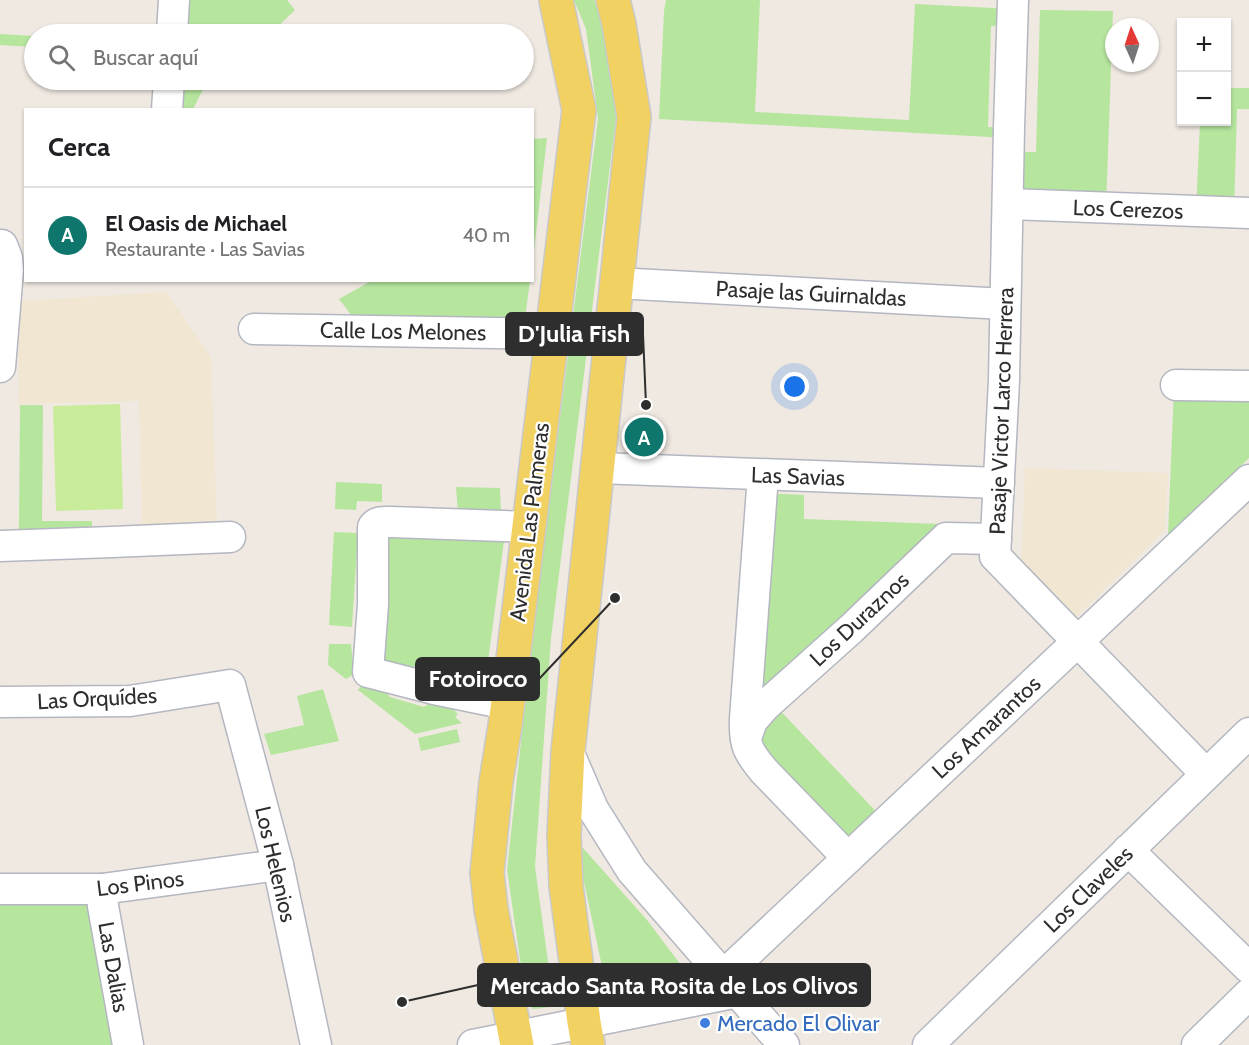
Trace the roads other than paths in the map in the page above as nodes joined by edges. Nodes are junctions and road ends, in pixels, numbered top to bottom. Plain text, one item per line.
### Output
1 (174, 0) edge
2 (556, 0) edge
3 (1013, 0) edge
4 (621, 8) edge
5 (173, 24) edge
6 (168, 90) edge
7 (167, 108) edge
8 (1008, 204) junction
9 (1249, 213) edge
10 (0, 245) edge
11 (616, 283) junction
12 (1005, 304) junction
13 (254, 329) dead end
14 (552, 334) junction
15 (0, 367) edge
16 (1176, 385) dead end
17 (1249, 386) edge
18 (598, 468) junction
19 (763, 475) junction
20 (1249, 480) edge
21 (999, 483) junction
22 (529, 527) junction
23 (230, 537) dead end
24 (996, 539) junction
25 (0, 546) edge
26 (1077, 642) junction
27 (230, 685) joint
28 (0, 702) edge
29 (507, 704) junction
30 (1249, 733) edge
31 (745, 741) junction
32 (568, 751) junction
33 (1206, 774) junction
34 (1128, 850) junction
35 (848, 858) junction
36 (278, 865) junction
37 (0, 889) edge
38 (102, 889) junction
39 (1249, 968) edge
40 (731, 983) junction
41 (1249, 994) edge
42 (586, 1034) edge
43 (517, 1041) edge
44 (128, 1045) edge
45 (316, 1045) edge
46 (473, 1045) edge
47 (784, 1045) edge
48 (928, 1045) edge
49 (1197, 1045) edge

1 - 5 street
2 - 14 main road, Avenida Las Palmeras
3 - 8 street, Pasaje Victor Larco Herrera
4 - 11 main road
6 - 7 street
8 - 9 street, Los Cerezos
8 - 12 street, Pasaje Victor Larco Herrera
10 - 15 street
11 - 12 street, Pasaje las Guirnaldas
11 - 18 main road
12 - 21 street, Pasaje Victor Larco Herrera
13 - 14 street, Calle Los Melones
14 - 22 main road, Avenida Las Palmeras
16 - 17 street
18 - 19 street, Las Savias
18 - 32 main road
19 - 21 street, Las Savias
19 - 31 street
20 - 26 street, Los Amarantos
21 - 24 street, Pasaje Victor Larco Herrera
22 - 29 main road, Avenida Las Palmeras
22 - 29 street
23 - 25 street
24 - 26 street, Pasaje Victor Larco Herrera
24 - 31 street, Los Duraznos
26 - 33 street, Pasaje Victor Larco Herrera
26 - 35 street, Los Amarantos
27 - 28 street, Las Orquídes
27 - 36 street, Los Helenios
29 - 43 main road, Avenida Las Palmeras
30 - 33 street, Los Claveles
31 - 35 street
32 - 40 street
32 - 42 main road
33 - 34 street, Los Claveles
34 - 39 street
34 - 48 street, Los Claveles
35 - 40 street, Los Amarantos
36 - 38 street, Los Pinos
36 - 45 street, Los Helenios
37 - 38 street, Los Pinos
38 - 44 street, Las Dalias
40 - 42 street
40 - 47 street
41 - 49 street
42 - 43 street
43 - 46 street

